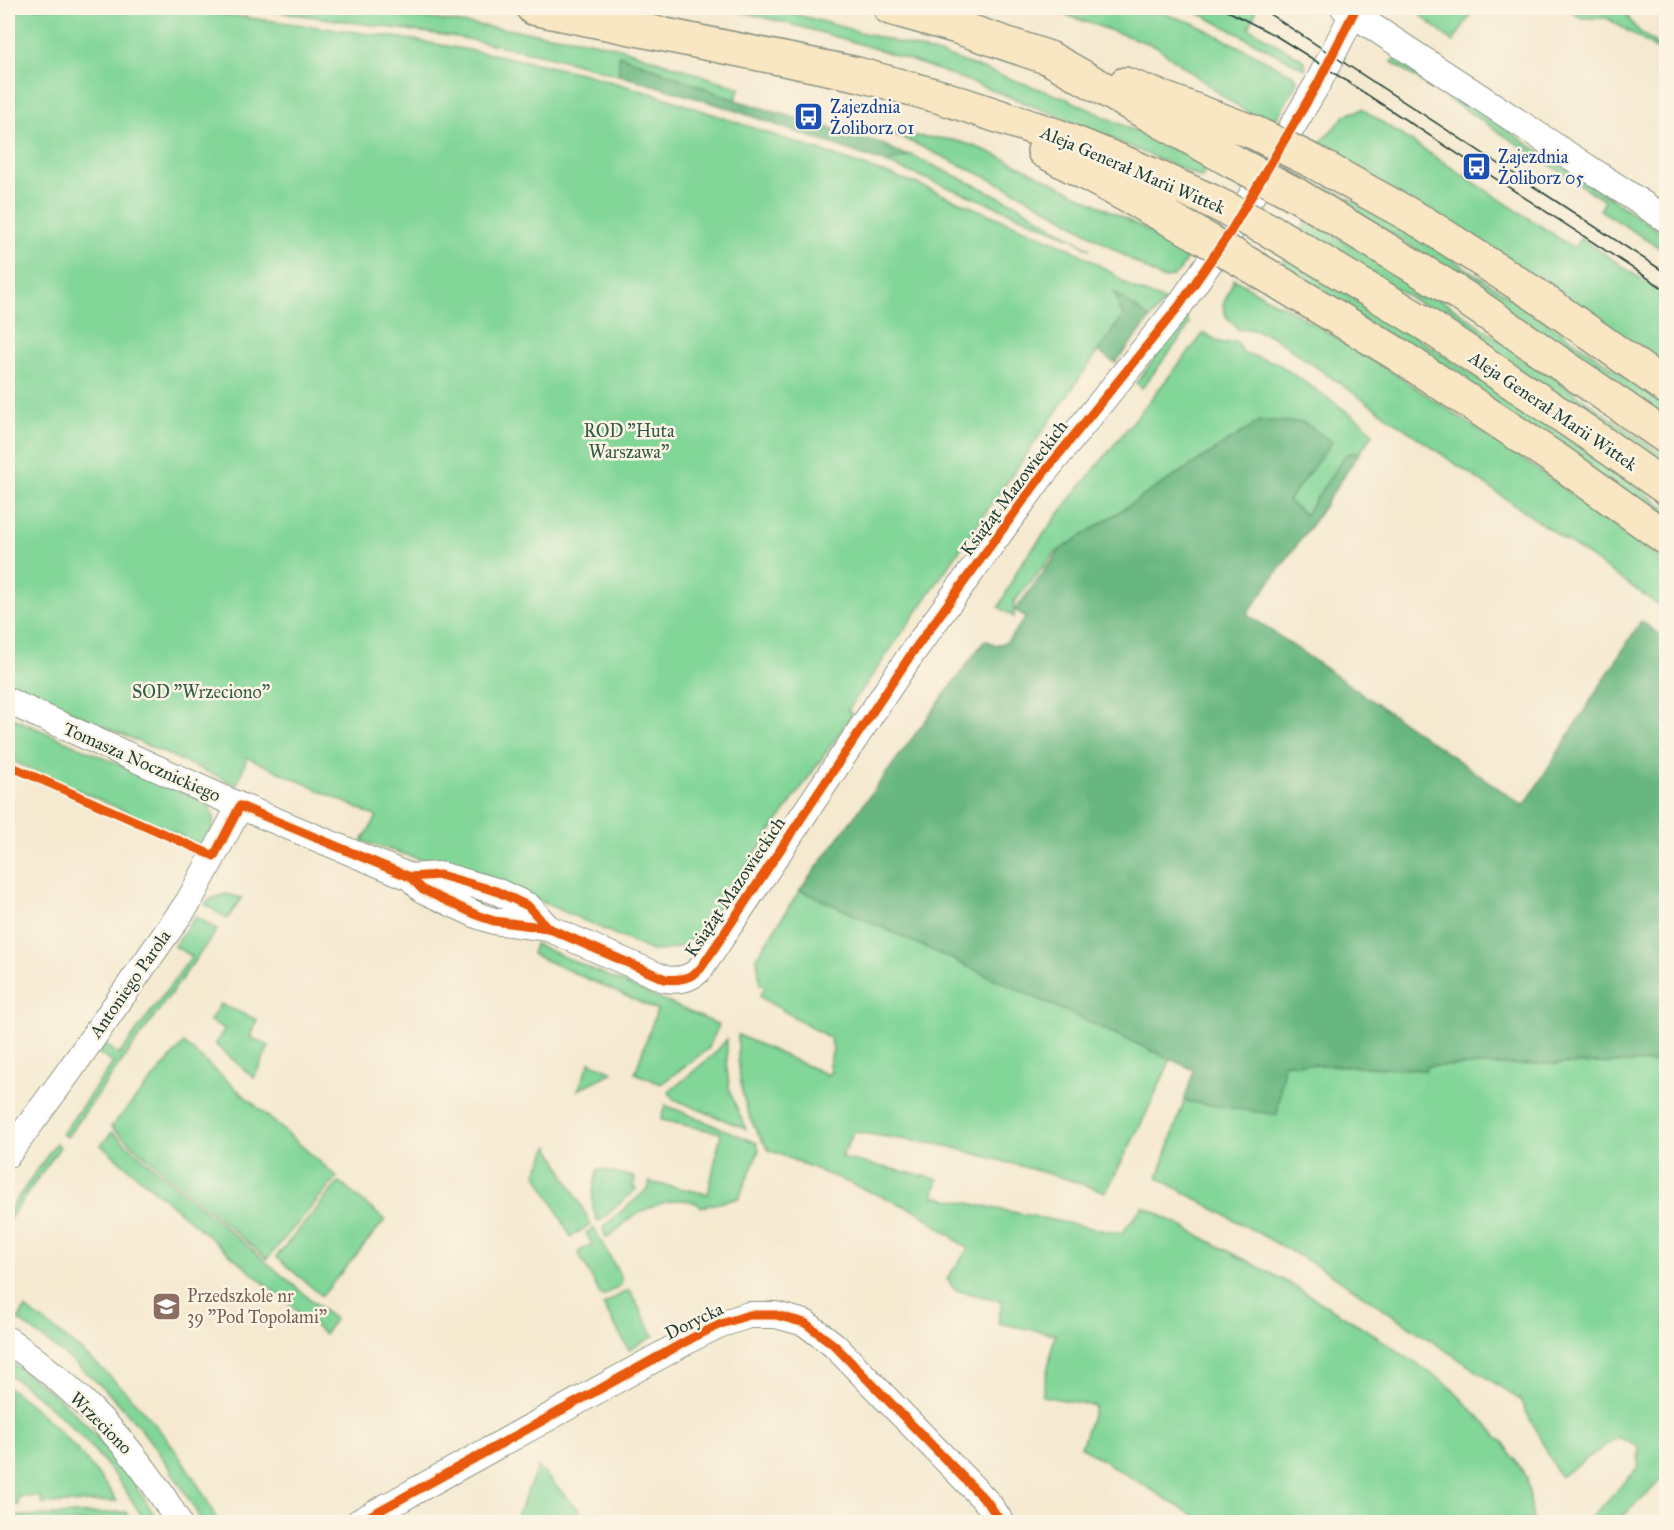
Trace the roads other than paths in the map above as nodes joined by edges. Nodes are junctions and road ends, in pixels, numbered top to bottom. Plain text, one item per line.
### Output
1 (533, 8) edge
2 (890, 8) edge
3 (1352, 10) edge
4 (1049, 58) junction
5 (941, 97) junction
6 (1666, 219) edge
7 (1666, 387) edge
8 (1666, 437) edge
9 (1666, 488) edge
10 (1666, 538) edge
11 (8, 701) edge
12 (240, 806) junction
13 (684, 979) joint
14 (8, 1154) edge
15 (8, 1340) edge
16 (178, 1522) edge
17 (358, 1522) edge
18 (1002, 1522) edge

1 - 5 main road, Aleja Generał Marii Wittek
2 - 4 main road
3 - 6 street
3 - 13 street, Książąt Mazowieckich
4 - 7 main road, bridge
4 - 8 main road, bridge
5 - 9 main road, Aleja Generał Marii Wittek, bridge
5 - 10 main road, bridge
11 - 12 street, Tomasza Nocznickiego
12 - 13 street, Tomasza Nocznickiego
12 - 14 street, Antoniego Parola
15 - 16 street, Wrzeciono
17 - 18 street, Dorycka

